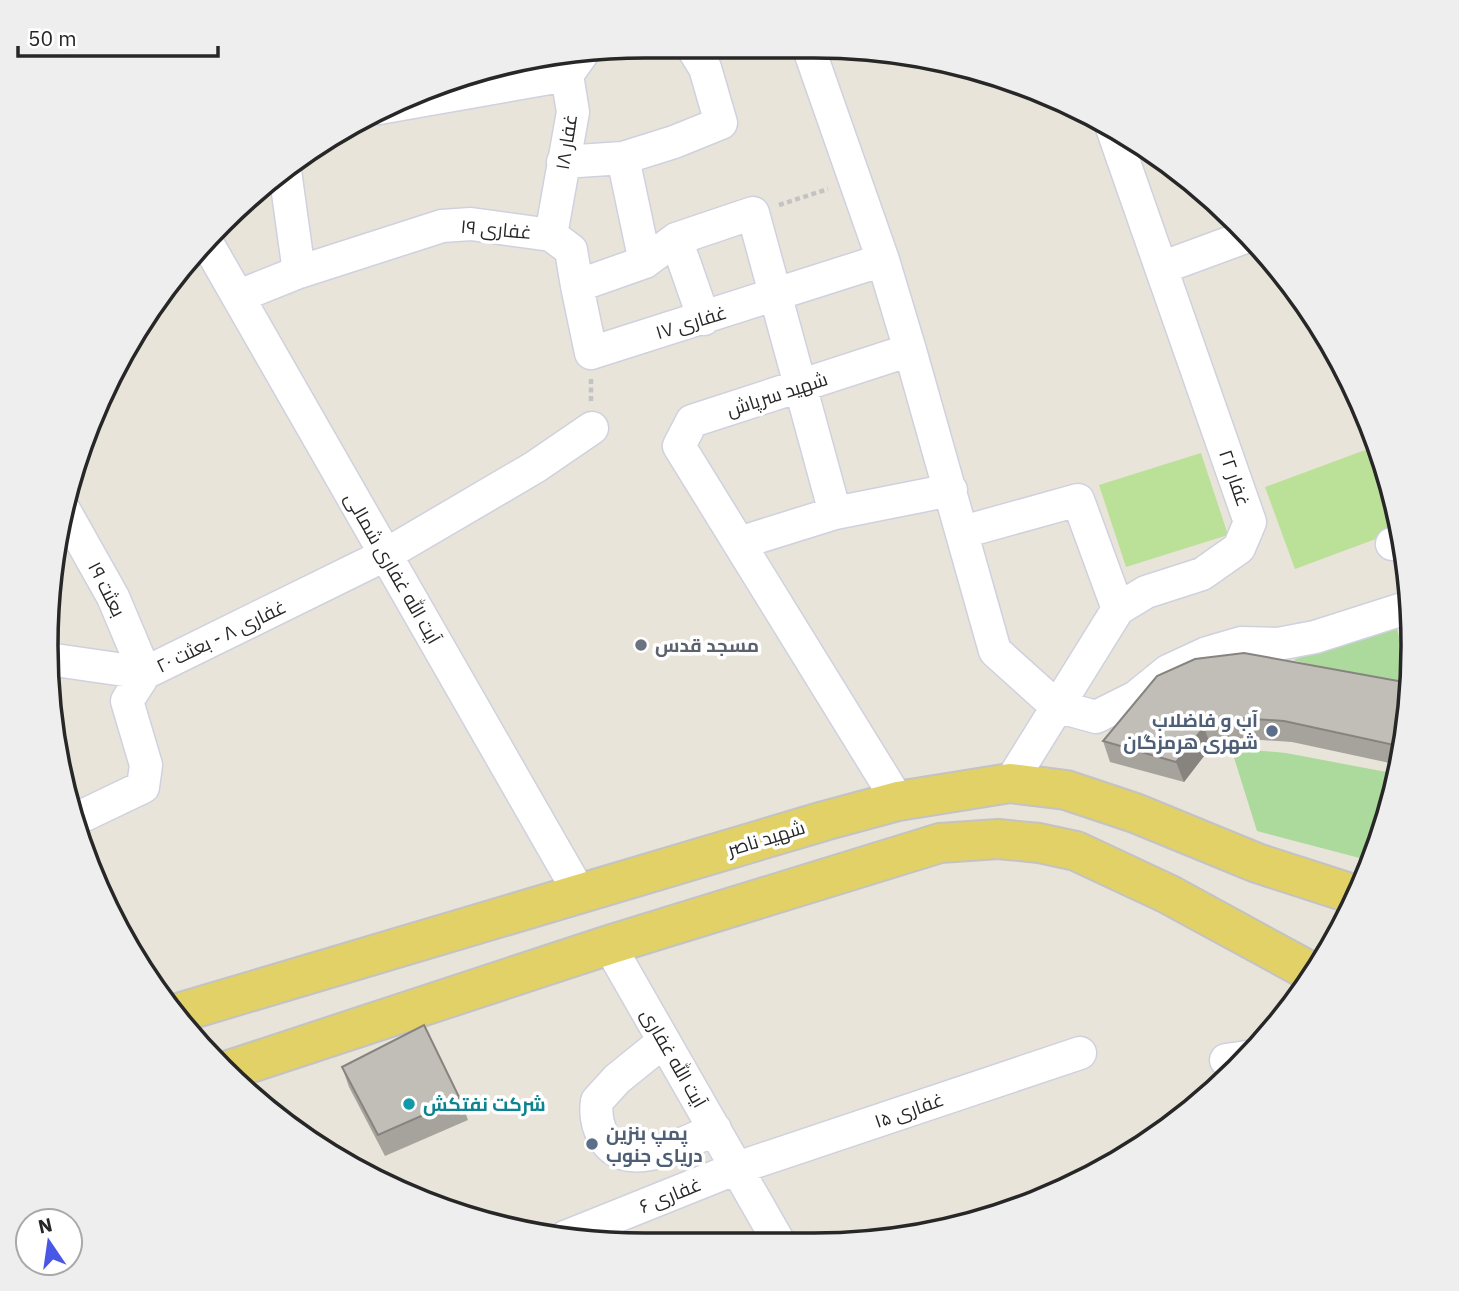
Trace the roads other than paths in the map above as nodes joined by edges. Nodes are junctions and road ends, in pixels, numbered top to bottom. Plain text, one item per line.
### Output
1 (699, 58) edge
2 (812, 58) edge
3 (560, 67) edge
4 (447, 93) edge
5 (1117, 142) edge
6 (623, 158) junction
7 (563, 162) junction
8 (286, 180) edge
9 (551, 235) junction
10 (676, 239) junction
11 (1238, 240) edge
12 (211, 250) edge
13 (883, 260) junction
14 (645, 261) junction
15 (1161, 268) junction
16 (299, 272) junction
17 (577, 286) junction
18 (239, 296) junction
19 (775, 296) junction
20 (704, 319) junction
21 (910, 350) junction
22 (591, 353) joint
23 (801, 387) junction
24 (592, 428) road end
25 (951, 490) junction
26 (835, 513) junction
27 (71, 522) edge
28 (963, 532) junction
29 (739, 543) junction
30 (385, 555) junction
31 (1118, 609) junction
32 (1400, 617) edge
33 (58, 660) edge
34 (145, 673) junction
35 (1056, 705) junction
36 (1010, 783) junction
37 (898, 801) junction
38 (83, 816) edge
39 (580, 894) junction
40 (1346, 894) edge
41 (609, 945) junction
42 (1304, 969) edge
43 (186, 1011) edge
44 (664, 1041) junction
45 (1080, 1053) dead end
46 (237, 1067) edge
47 (715, 1129) junction
48 (737, 1168) junction
49 (584, 1230) edge
50 (774, 1233) edge

1 - 6 street
2 - 13 street
3 - 4 street
3 - 7 street, غفار ۱۸
5 - 15 street, غفار ۲۲
6 - 7 street
6 - 14 street
7 - 9 street, غفار ۱۸
8 - 16 street
9 - 16 street, غفاری ۱۹
9 - 17 street, غفاری ۱۹
10 - 14 street
10 - 19 street
10 - 20 street
11 - 15 street
12 - 18 street, آیت الله غفاری شمالی
13 - 19 street, غفاری ۱۷
13 - 21 street
14 - 17 street
15 - 31 street, غفار ۲۲
16 - 18 street, غفاری ۱۹
17 - 22 street, غفاری ۱۹
18 - 30 street, آیت الله غفاری شمالی
19 - 20 street, غفاری ۱۷
19 - 23 street
20 - 22 street, غفاری ۱۷
21 - 23 street, شهید سرپاش
21 - 25 street
23 - 26 street
23 - 29 street, شهید سرپاش
24 - 30 street
25 - 26 street
25 - 28 street
26 - 29 street
27 - 34 street, بعثت ۱۹
28 - 31 street
28 - 35 street
29 - 37 street, شهید سرپاش
30 - 34 street, غفاری ۸ - بعثت ۲۰
30 - 39 street, آیت الله غفاری شمالی
31 - 35 street, غفار ۲۲
32 - 35 street
33 - 34 street, غفاری ۸ - بعثت ۲۰
34 - 38 street
35 - 36 street, غفار ۲۲
36 - 37 main road, شهید ناصر
36 - 40 main road, شهید ناصر
37 - 39 main road, شهید ناصر
39 - 43 main road, شهید ناصر
41 - 42 main road
41 - 44 street, آیت الله غفاری
41 - 46 main road
44 - 47 street, آیت الله غفاری
44 - 47 street
45 - 48 street, غفاری ۱۵
47 - 48 street, آیت الله غفاری
48 - 49 street, غفاری ۶
48 - 50 street, آیت الله غفاری

